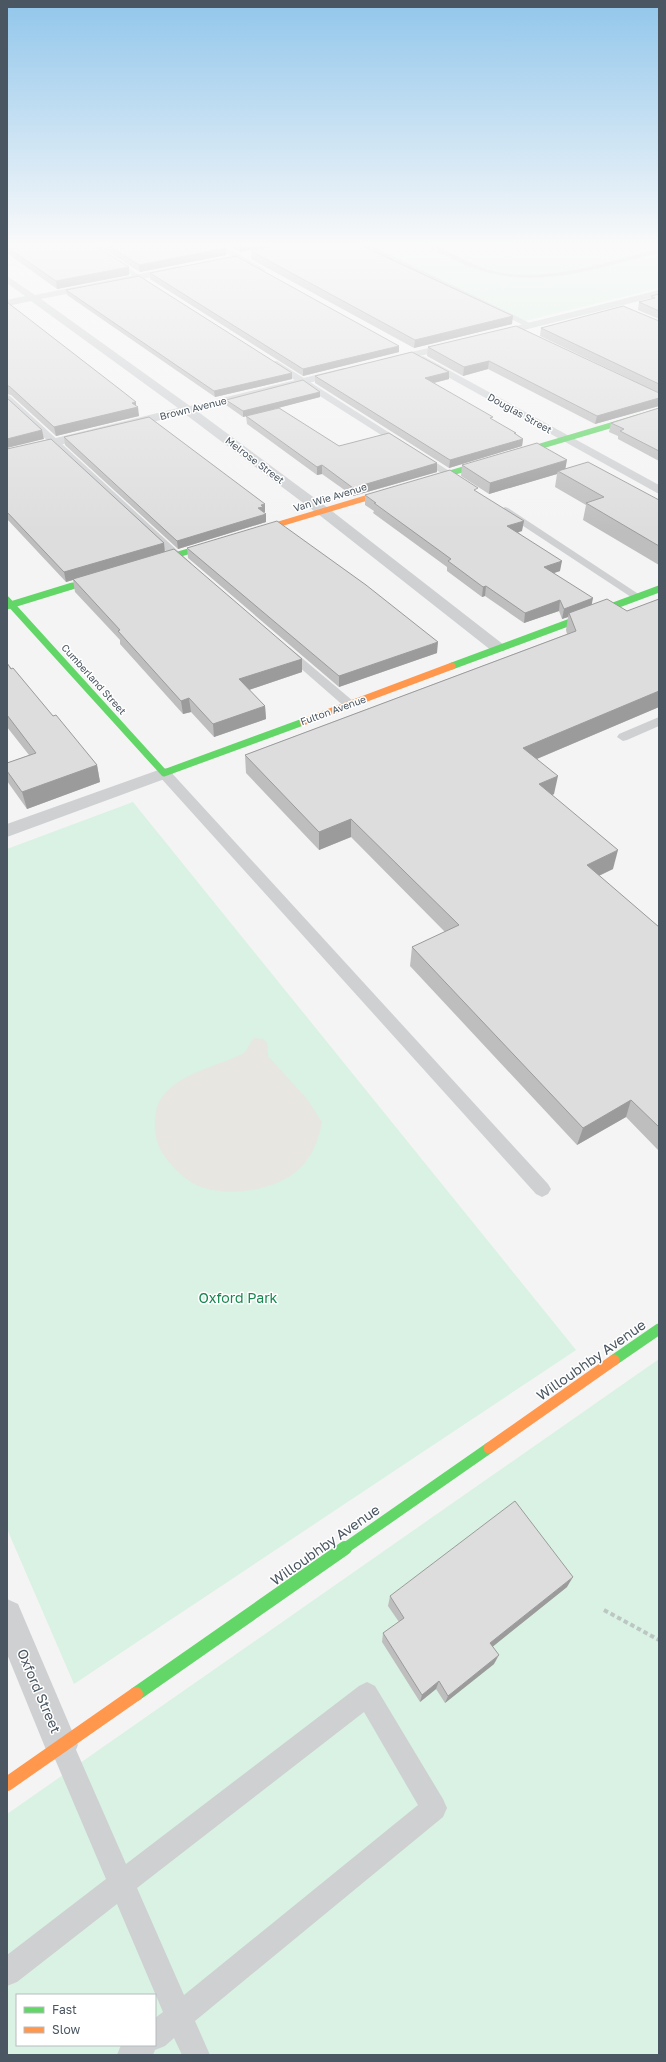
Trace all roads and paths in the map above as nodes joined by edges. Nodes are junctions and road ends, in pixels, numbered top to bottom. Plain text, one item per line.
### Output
1 (89, 339) edge
2 (465, 342) edge
3 (401, 347) dead end
4 (414, 355) junction
5 (263, 356) edge
6 (377, 364) edge
7 (355, 369) edge
8 (302, 381) junction
9 (7, 398) edge
10 (186, 409) junction
11 (659, 411) edge
12 (567, 438) junction
13 (56, 441) junction
14 (7, 454) edge
15 (448, 473) junction
16 (468, 486) edge
17 (659, 490) edge
18 (494, 503) edge
19 (323, 511) junction
20 (242, 535) edge
21 (227, 540) edge
22 (176, 555) junction
23 (146, 564) edge
24 (194, 570) edge
25 (108, 575) edge
26 (659, 589) edge
27 (638, 597) junction
28 (8, 604) edge
29 (277, 642) edge
30 (498, 648) junction
31 (349, 704) junction
32 (659, 721) edge
33 (623, 737) dead end
34 (164, 773) junction
35 (7, 831) edge
36 (542, 1189) dead end
37 (659, 1330) edge
38 (604, 1610) dead end
39 (7, 1615) edge
40 (659, 1640) edge
41 (61, 1745) junction
42 (7, 1784) edge
43 (120, 1883) junction
44 (7, 1972) edge
45 (178, 2017) junction
46 (156, 2035) edge
47 (143, 2046) edge
48 (131, 2055) edge
49 (196, 2055) edge

1 - 10 street, Melrose Street
2 - 4 street
3 - 4 street, Douglas Street
4 - 6 street
4 - 12 street, Douglas Street
5 - 8 lane
7 - 8 street, Brown Avenue
8 - 10 street, Brown Avenue
8 - 15 lane
9 - 13 lane
10 - 13 street, Brown Avenue
10 - 19 street, Melrose Street
11 - 12 street, Van Wie Avenue
12 - 15 street, Van Wie Avenue
12 - 17 street, Douglas Street
13 - 14 street, Brown Avenue
13 - 22 lane
15 - 16 lane
15 - 19 street, Van Wie Avenue
18 - 27 lane
19 - 20 street, Van Wie Avenue
19 - 30 street, Melrose Street
21 - 22 street
22 - 23 street
22 - 24 lane
25 - 28 street
26 - 27 street, Fulton Avenue
27 - 30 street, Fulton Avenue
28 - 34 street, Cumberland Street
29 - 31 lane
30 - 31 street, Fulton Avenue
31 - 34 street, Fulton Avenue
32 - 33 lane
34 - 35 street, Fulton Avenue
34 - 36 lane
37 - 41 street, Willoubhby Avenue
38 - 40 path
39 - 41 street, Oxford Street
41 - 42 street, Willoubhby Avenue
41 - 43 lane
43 - 44 lane
43 - 45 lane
43 - 45 lane
45 - 46 lane
45 - 49 lane
47 - 48 lane

